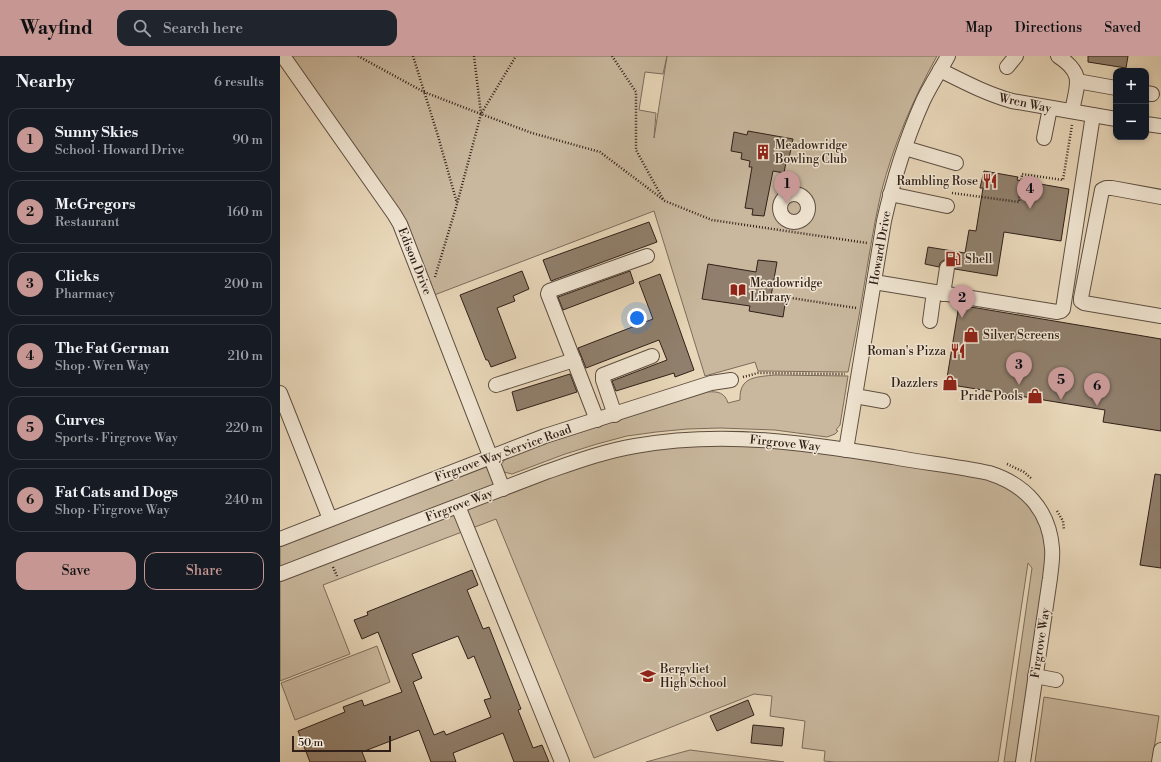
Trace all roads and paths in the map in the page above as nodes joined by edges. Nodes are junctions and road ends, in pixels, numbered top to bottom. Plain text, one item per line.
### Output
1 (283, 56) edge
2 (358, 56) edge
3 (413, 56) edge
4 (474, 56) edge
5 (516, 56) edge
6 (612, 56) edge
7 (948, 56) edge
8 (1016, 56) edge
9 (1058, 56) edge
10 (1007, 67) dead end
11 (940, 70) junction
12 (1077, 81) junction
13 (1113, 87) edge
14 (424, 92) junction
15 (1050, 108) junction
16 (481, 114) junction
17 (1094, 115) junction
18 (1072, 118) junction
19 (1113, 118) edge
20 (1149, 124) edge
21 (1161, 126) edge
22 (1044, 138) dead end
23 (905, 148) junction
24 (956, 163) dead end
25 (890, 194) junction
26 (1161, 197) edge
27 (948, 199) joint
28 (665, 201) junction
29 (457, 204) junction
30 (871, 243) dead end
31 (647, 256) dead end
32 (947, 268) dead end
33 (874, 282) junction
34 (938, 293) junction
35 (772, 294) dead end
36 (429, 297) junction
37 (860, 308) dead end
38 (1161, 316) edge
39 (930, 321) dead end
40 (652, 356) dead end
41 (574, 360) junction
42 (758, 373) dead end
43 (850, 374) dead end
44 (731, 380) dead end
45 (496, 385) dead end
46 (280, 393) edge
47 (855, 396) junction
48 (883, 401) dead end
49 (615, 415) junction
50 (597, 420) junction
51 (846, 450) junction
52 (491, 456) junction
53 (1004, 464) dead end
54 (1036, 483) dead end
55 (503, 489) junction
56 (458, 506) junction
57 (1056, 509) dead end
58 (330, 519) junction
59 (1064, 533) dead end
60 (280, 539) edge
61 (333, 566) dead end
62 (280, 574) edge
63 (337, 576) dead end
64 (1035, 676) junction
65 (1056, 680) dead end
66 (1161, 750) edge
67 (562, 762) edge
68 (1023, 762) edge
69 (1159, 762) edge

1 - 36 street, Edison Drive
2 - 14 path
3 - 14 path
4 - 16 path
5 - 16 path
6 - 28 path
7 - 11 street, Howard Drive
8 - 10 street
9 - 12 street
11 - 15 street, Wren Way
11 - 23 street, Howard Drive
12 - 13 street
12 - 18 street
14 - 16 path
14 - 29 path
15 - 18 street, Wren Way
15 - 22 street
16 - 28 path
16 - 29 path
17 - 18 street, Wren Way
17 - 19 street, Wren Way
17 - 34 street
18 - 27 path
20 - 21 street
23 - 24 street
23 - 25 street, Howard Drive
25 - 27 street
25 - 33 street, Howard Drive
26 - 38 street
28 - 30 path
29 - 36 path
31 - 41 street
32 - 34 street
33 - 34 street
33 - 47 street, Howard Drive
34 - 39 street
35 - 37 path
36 - 52 street, Edison Drive
40 - 49 street
41 - 45 street
41 - 50 street
42 - 43 path
44 - 49 street, Firgrove Way Service Road
46 - 58 street
47 - 48 street
47 - 51 street, Howard Drive
49 - 50 street, Firgrove Way Service Road
50 - 52 street, Firgrove Way Service Road
51 - 55 street, Firgrove Way
51 - 64 street, Firgrove Way
52 - 55 street, Edison Drive
52 - 58 street, Firgrove Way Service Road
53 - 54 path
55 - 56 street, Firgrove Way
56 - 62 street, Firgrove Way
56 - 67 street
57 - 59 path
58 - 60 street, Firgrove Way Service Road
61 - 63 path
64 - 65 street
64 - 68 street, Firgrove Way
66 - 69 street

